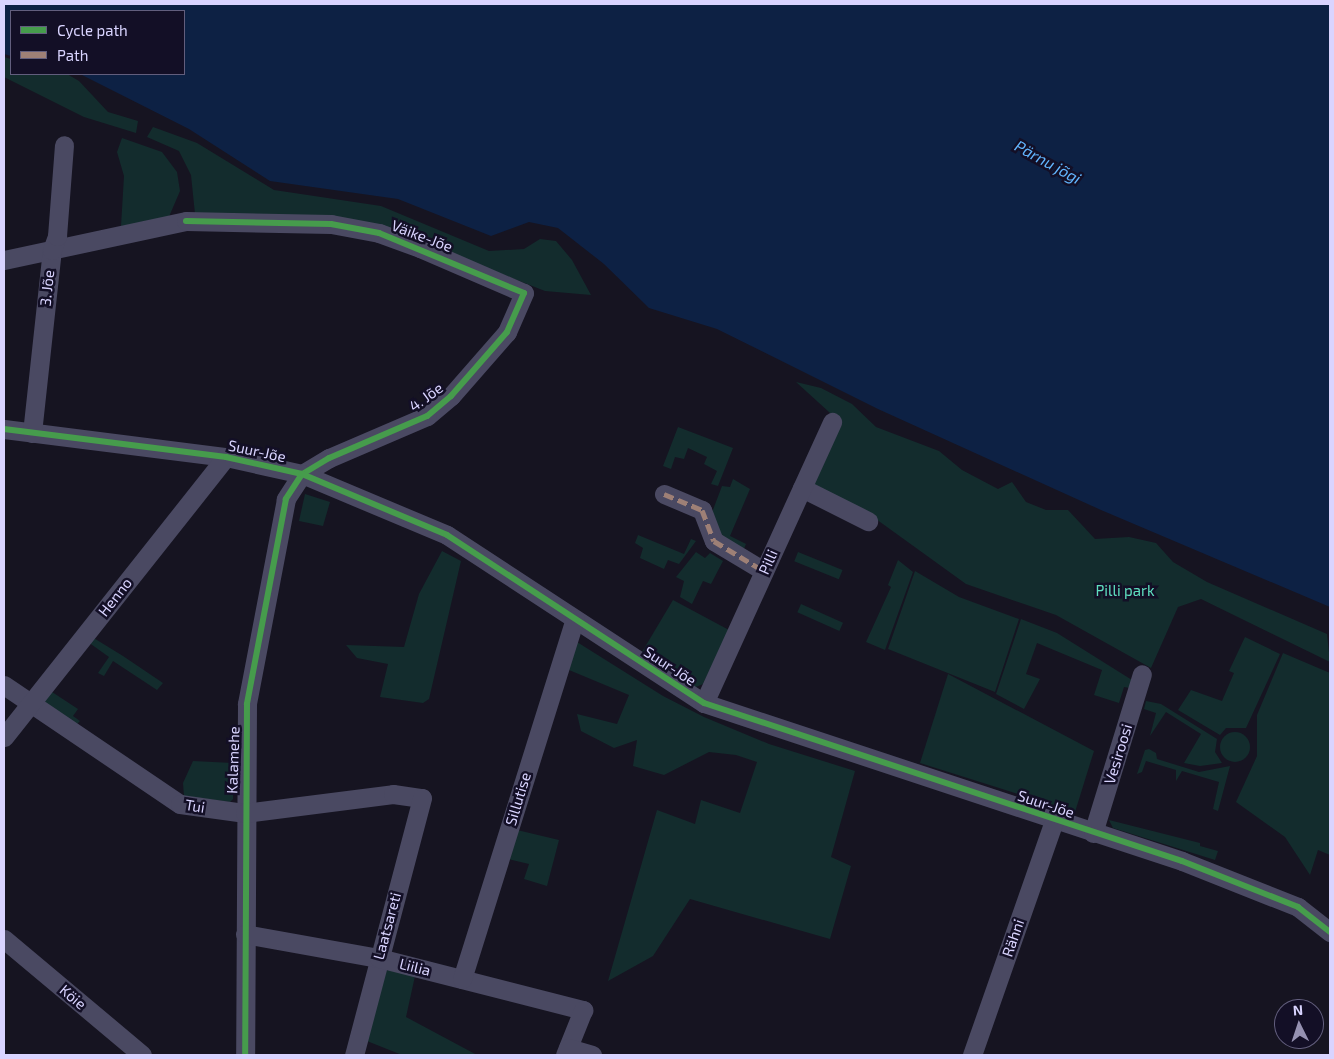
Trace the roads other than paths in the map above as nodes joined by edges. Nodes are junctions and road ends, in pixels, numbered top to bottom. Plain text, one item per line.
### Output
1 (64, 145) dead end
2 (52, 250) junction
3 (4, 260) edge
4 (524, 293) joint
5 (832, 422) dead end
6 (4, 429) edge
7 (32, 433) junction
8 (226, 457) junction
9 (302, 474) junction
10 (802, 488) junction
11 (664, 494) dead end
12 (868, 522) dead end
13 (764, 571) junction
14 (575, 619) junction
15 (1142, 674) dead end
16 (4, 684) edge
17 (704, 703) junction
18 (30, 704) junction
19 (4, 737) edge
20 (422, 798) joint
21 (244, 813) junction
22 (1054, 821) junction
23 (1093, 833) junction
24 (1330, 932) edge
25 (245, 934) junction
26 (4, 939) edge
27 (379, 958) junction
28 (462, 979) junction
29 (567, 1052) edge
30 (142, 1055) edge
31 (244, 1055) edge
32 (354, 1055) edge
33 (592, 1055) edge
34 (972, 1055) edge

1 - 2 street, 3. Jõe
2 - 3 street, Väike-Jõe
2 - 4 street, Väike-Jõe
2 - 7 street, 3. Jõe
4 - 9 street, 4. Jõe
5 - 10 street, Pilli
6 - 7 street, Suur-Jõe
7 - 8 street, Suur-Jõe
8 - 9 street, Suur-Jõe
8 - 18 street, Henno
9 - 14 street, Suur-Jõe
9 - 21 street, Kalamehe
10 - 12 street
10 - 13 street, Pilli
11 - 13 street
13 - 17 street, Pilli
14 - 17 street, Suur-Jõe
14 - 28 street, Sillutise
15 - 23 street, Vesiroosi
16 - 18 street, Tui
17 - 22 street, Suur-Jõe
18 - 19 street, Henno
18 - 21 street, Tui
20 - 21 street, Tui
20 - 27 street, Laatsareti
21 - 25 street, Kalamehe
22 - 23 street, Suur-Jõe
22 - 34 street, Rähni
23 - 24 street, Suur-Jõe
25 - 27 street, Liilia
25 - 31 street, Kalamehe
26 - 30 street, Köie
27 - 28 street, Liilia
27 - 32 street, Laatsareti
28 - 29 street, Liilia
29 - 33 street

